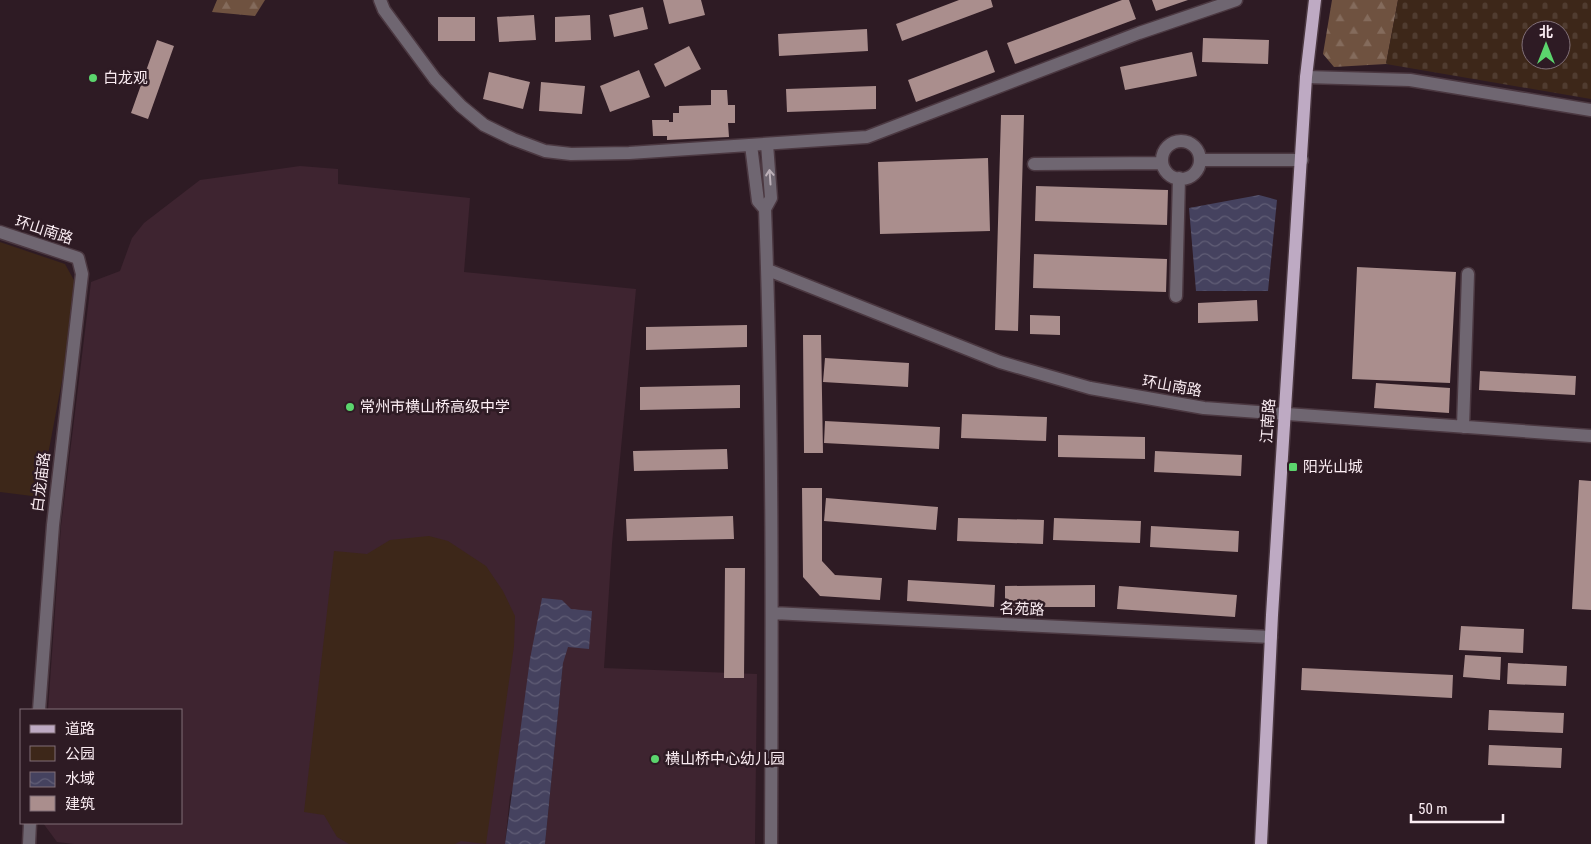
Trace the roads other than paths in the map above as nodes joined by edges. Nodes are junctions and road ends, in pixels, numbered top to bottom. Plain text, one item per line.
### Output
1 (380, 0) edge
2 (1236, 0) edge
3 (1315, 0) edge
4 (1306, 77) junction
5 (1591, 110) edge
6 (768, 144) junction
7 (751, 145) junction
8 (1200, 160) junction
9 (1302, 160) junction
10 (1162, 163) junction
11 (1034, 164) dead end
12 (1179, 178) junction
13 (765, 209) junction
14 (0, 232) edge
15 (78, 258) joint
16 (768, 270) junction
17 (1468, 274) dead end
18 (1176, 296) dead end
19 (1285, 416) junction
20 (1463, 427) junction
21 (1591, 436) edge
22 (772, 613) junction
23 (1271, 637) junction
24 (39, 709) edge
25 (30, 824) edge
26 (29, 844) edge
27 (771, 844) edge
28 (1261, 844) edge

1 - 7 street
2 - 6 street
3 - 4 main road, 江南路
4 - 5 street
4 - 9 main road, 江南路
6 - 7 street
13 -> 6 street
7 - 13 street
8 - 9 street
8 - 10 street
8 - 12 street
9 - 19 main road, 江南路
10 - 11 street
10 - 12 street
12 - 18 street
13 - 16 street
14 - 15 street, 环山南路
15 - 24 street, 白龙庙路
16 - 19 street, 环山南路
16 - 22 street
17 - 20 street
19 - 20 street, 环山南路
19 - 23 main road, 江南路
20 - 21 street, 环山南路
22 - 23 street, 名苑路
22 - 27 street
23 - 28 main road, 江南路
25 - 26 street

